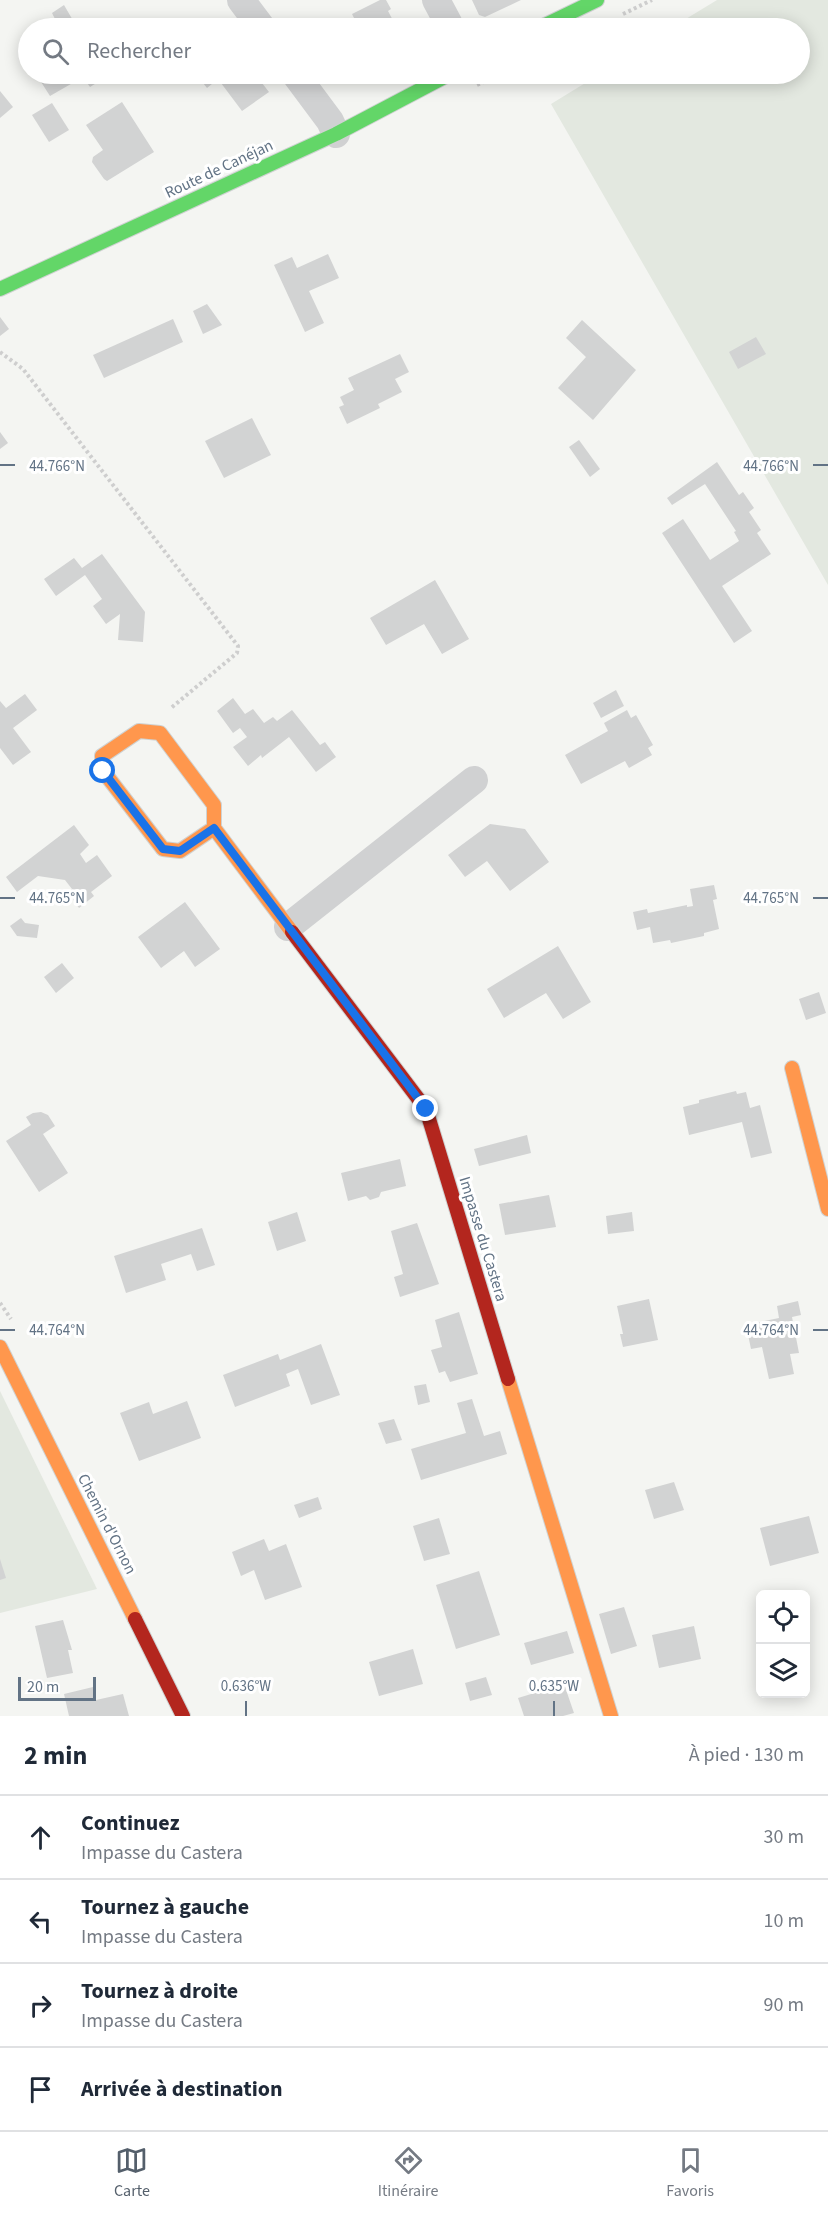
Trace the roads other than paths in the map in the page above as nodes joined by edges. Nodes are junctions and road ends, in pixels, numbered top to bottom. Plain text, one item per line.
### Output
1 (241, 0) edge
2 (436, 0) edge
3 (597, 0) edge
4 (254, 18) edge
5 (446, 18) edge
6 (560, 18) edge
7 (302, 84) edge
8 (431, 84) edge
9 (336, 134) junction
10 (0, 289) edge
11 (474, 780) dead end
12 (214, 828) junction
13 (288, 927) junction
14 (792, 1068) dead end
15 (828, 1209) edge
16 (0, 1347) edge
17 (183, 1716) edge
18 (610, 1716) edge

1 - 4 street
2 - 5 street
3 - 6 street
7 - 9 street
8 - 9 street, Route de Canéjan
9 - 10 street, Route de Canéjan
11 - 13 street
12 - 12 street, Impasse du Castera
12 - 13 street, Impasse du Castera
13 - 18 street, Impasse du Castera
14 - 15 street
16 - 17 street, Chemin d'Ornon

